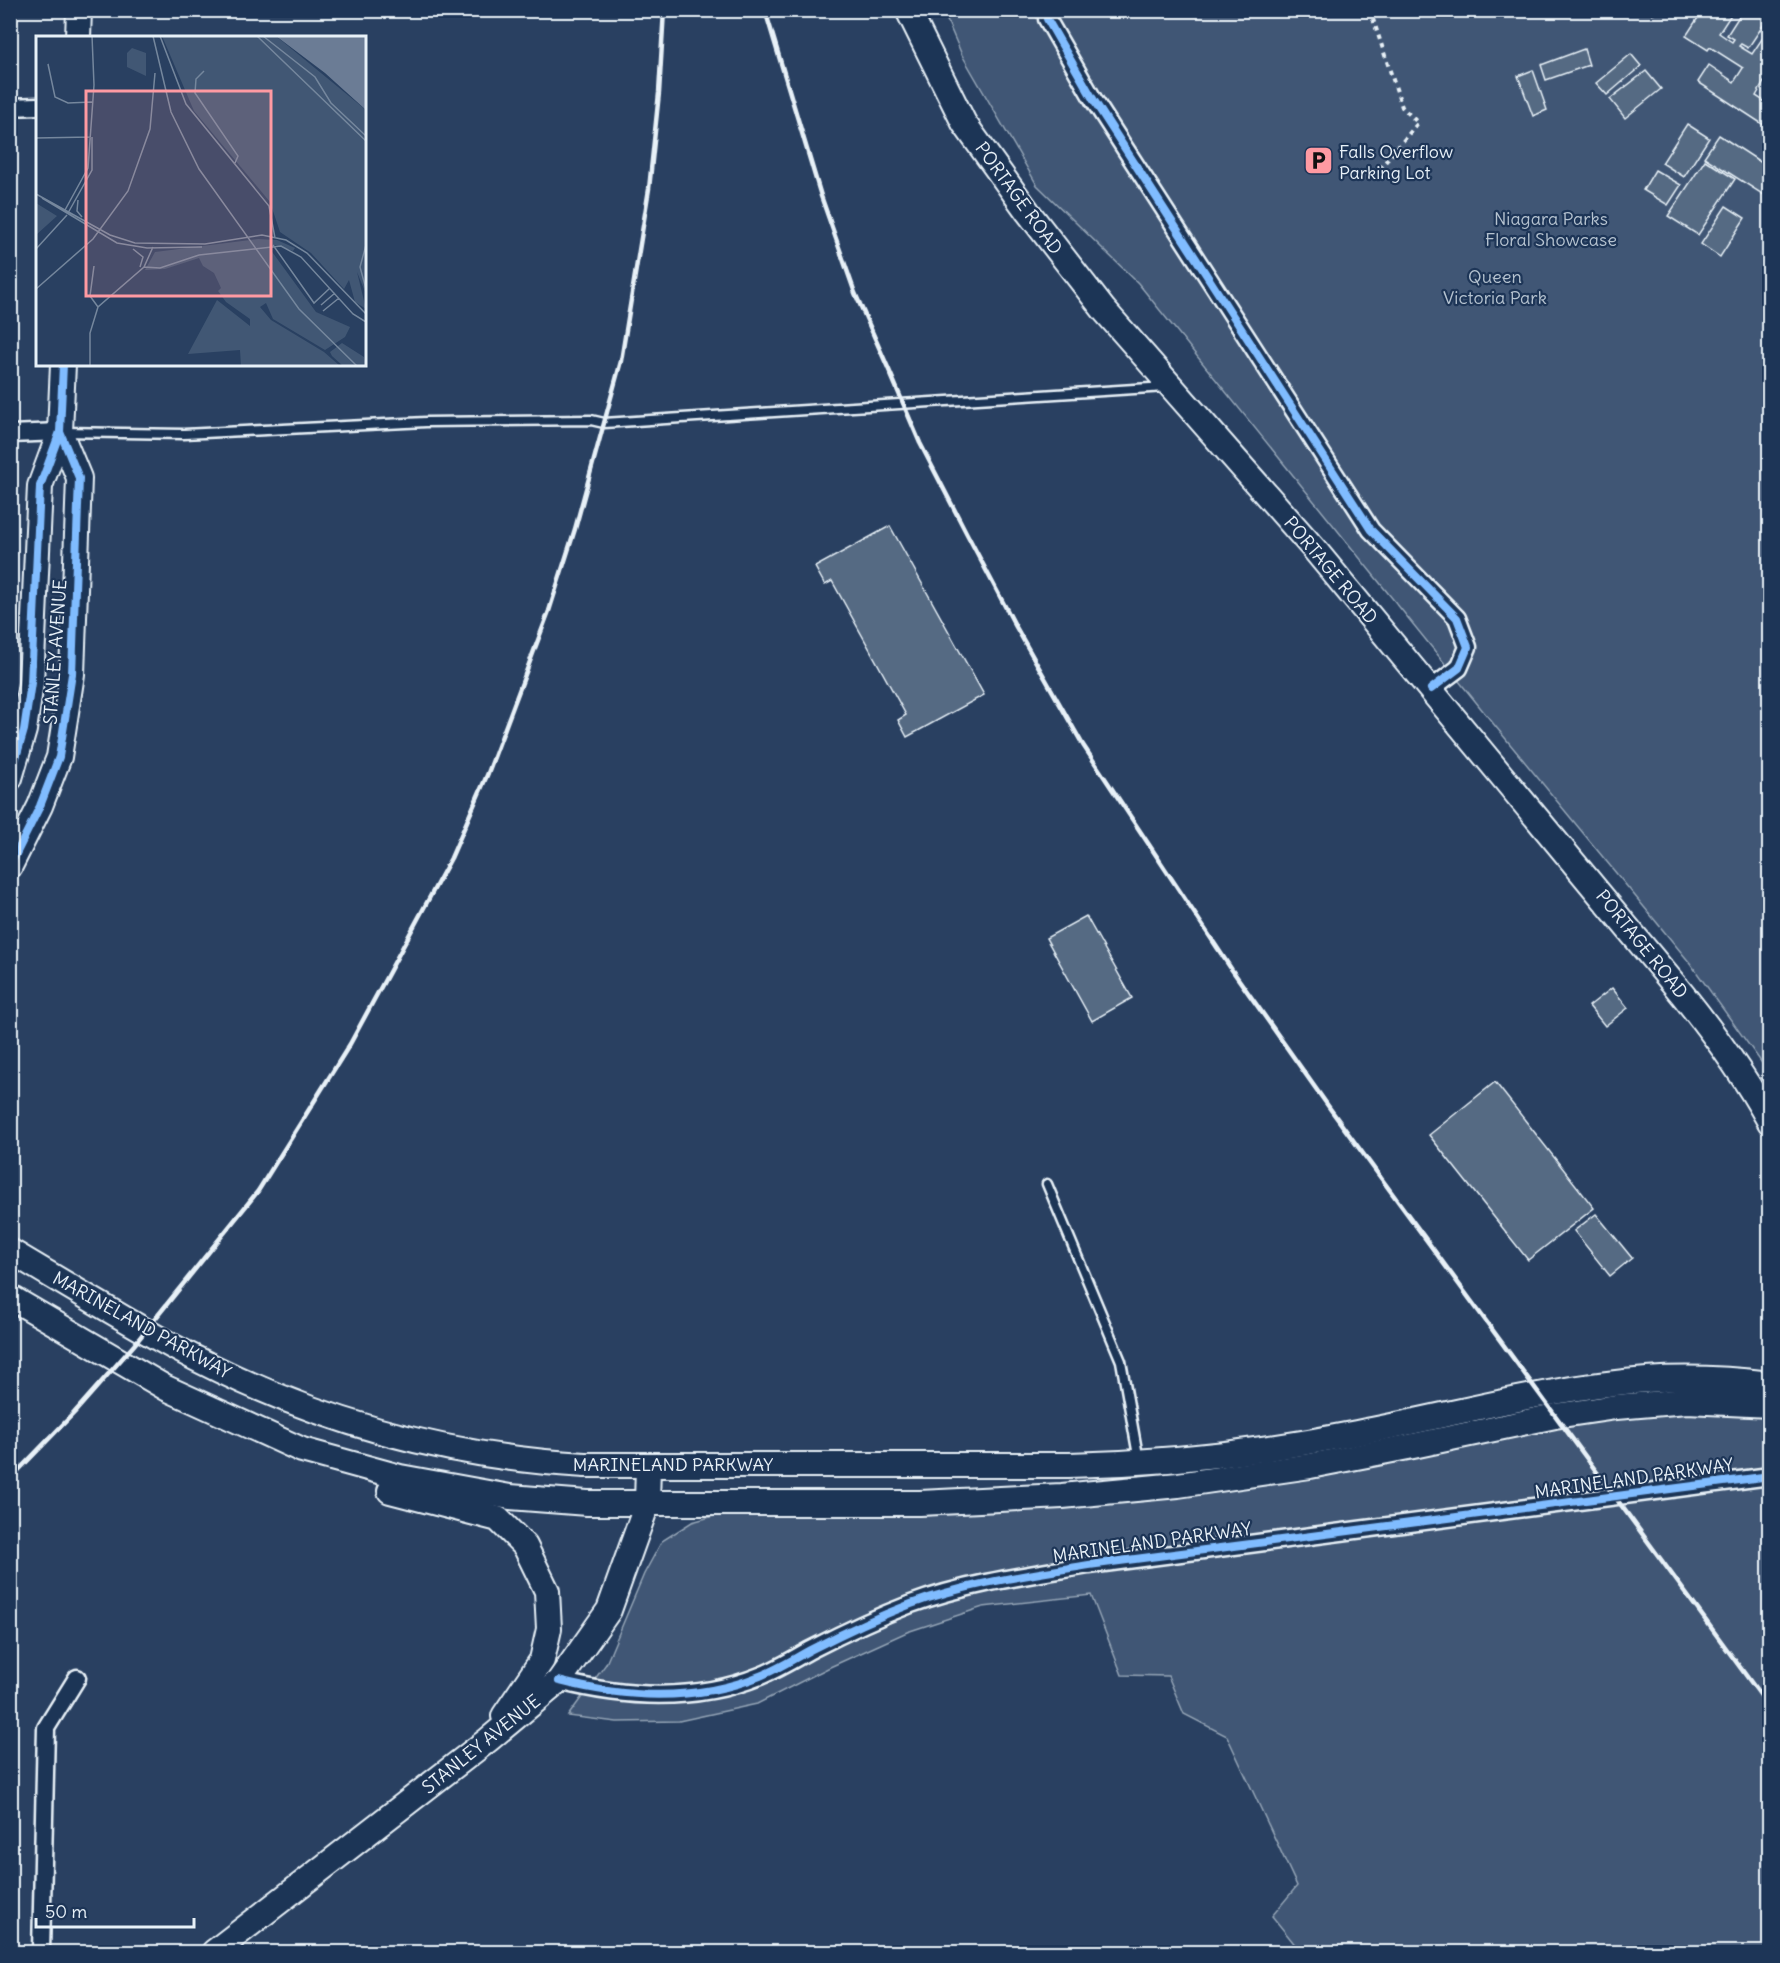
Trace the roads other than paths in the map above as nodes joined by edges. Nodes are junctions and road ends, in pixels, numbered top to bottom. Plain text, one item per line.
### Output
1 (79, 10) edge
2 (908, 10) edge
3 (1047, 10) edge
4 (78, 36) edge
5 (36, 106) edge
6 (10, 107) edge
7 (63, 366) edge
8 (1172, 387) junction
9 (60, 432) junction
10 (10, 434) edge
11 (1431, 689) junction
12 (10, 778) edge
13 (10, 866) edge
14 (1654, 959) junction
15 (1770, 1088) edge
16 (1770, 1122) edge
17 (1047, 1184) dead end
18 (15, 1253) edge
19 (10, 1297) edge
20 (1770, 1384) edge
21 (166, 1388) junction
22 (1770, 1405) edge
23 (1140, 1462) junction
24 (648, 1465) junction
25 (1770, 1476) edge
26 (647, 1504) junction
27 (78, 1678) dead end
28 (559, 1681) junction
29 (488, 1740) junction
30 (41, 1953) edge
31 (214, 1953) edge

1 - 4 main road
2 - 8 main road, PORTAGE ROAD
3 - 11 street
5 - 6 street
7 - 9 main road, STANLEY AVENUE
8 - 9 lane
8 - 11 main road, PORTAGE ROAD
9 - 10 street
9 - 12 main road, STANLEY AVENUE
9 - 13 main road, STANLEY AVENUE
11 - 14 main road, PORTAGE ROAD
14 - 15 main road
14 - 16 main road, PORTAGE ROAD
17 - 23 lane
18 - 24 main road, MARINELAND PARKWAY
19 - 21 main road
20 - 23 main road, MARINELAND PARKWAY
21 - 26 main road
21 - 29 main road
22 - 26 main road
23 - 24 main road, MARINELAND PARKWAY
24 - 26 main road, STANLEY AVENUE
25 - 28 street, MARINELAND PARKWAY
26 - 28 main road, STANLEY AVENUE
27 - 30 street
28 - 29 main road, STANLEY AVENUE
29 - 31 main road, STANLEY AVENUE

